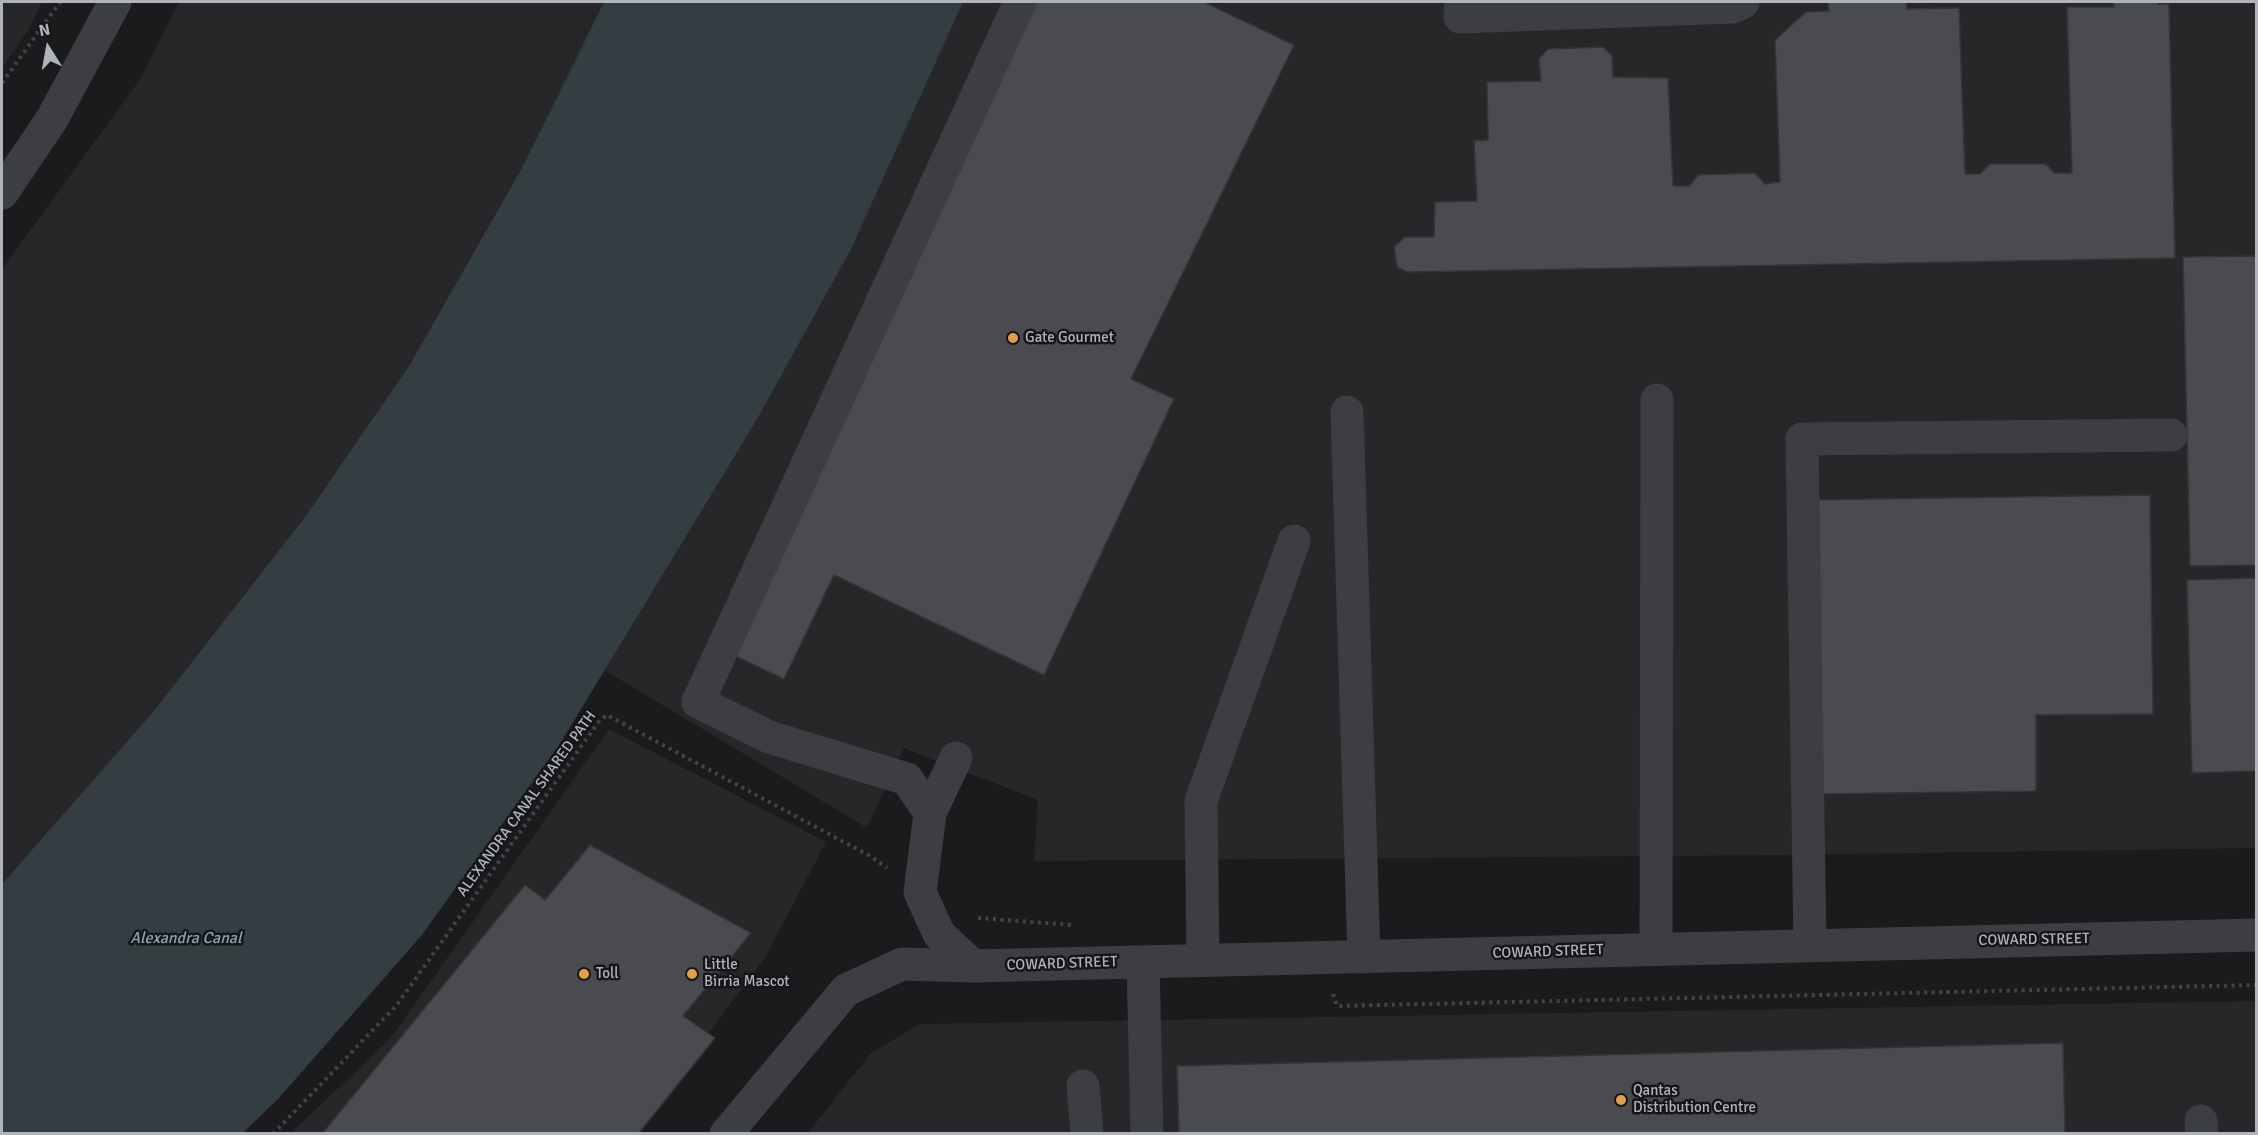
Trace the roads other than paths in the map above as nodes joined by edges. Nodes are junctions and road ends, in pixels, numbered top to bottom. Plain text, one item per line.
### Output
1 (115, 2) edge
2 (1020, 2) edge
3 (1461, 2) edge
4 (1743, 2) edge
5 (2, 193) edge
6 (1657, 400) dead end
7 (1347, 412) dead end
8 (2171, 435) dead end
9 (1294, 541) dead end
10 (956, 758) dead end
11 (930, 813) junction
12 (2256, 935) edge
13 (1810, 945) junction
14 (1656, 949) junction
15 (1364, 957) junction
16 (1203, 960) junction
17 (1143, 962) junction
18 (973, 966) junction
19 (1083, 1086) dead end
20 (726, 1134) edge
21 (1087, 1134) edge
22 (1147, 1134) edge

1 - 5 street
2 - 11 street
3 - 4 street
6 - 14 street
7 - 15 street
8 - 13 street
9 - 16 street
10 - 11 street
11 - 18 street
12 - 13 street, COWARD STREET
13 - 14 street, COWARD STREET
14 - 15 street, COWARD STREET
15 - 16 street, COWARD STREET
16 - 17 street, COWARD STREET
17 - 18 street, COWARD STREET
17 - 22 street
18 - 20 street, COWARD STREET
19 - 21 street

